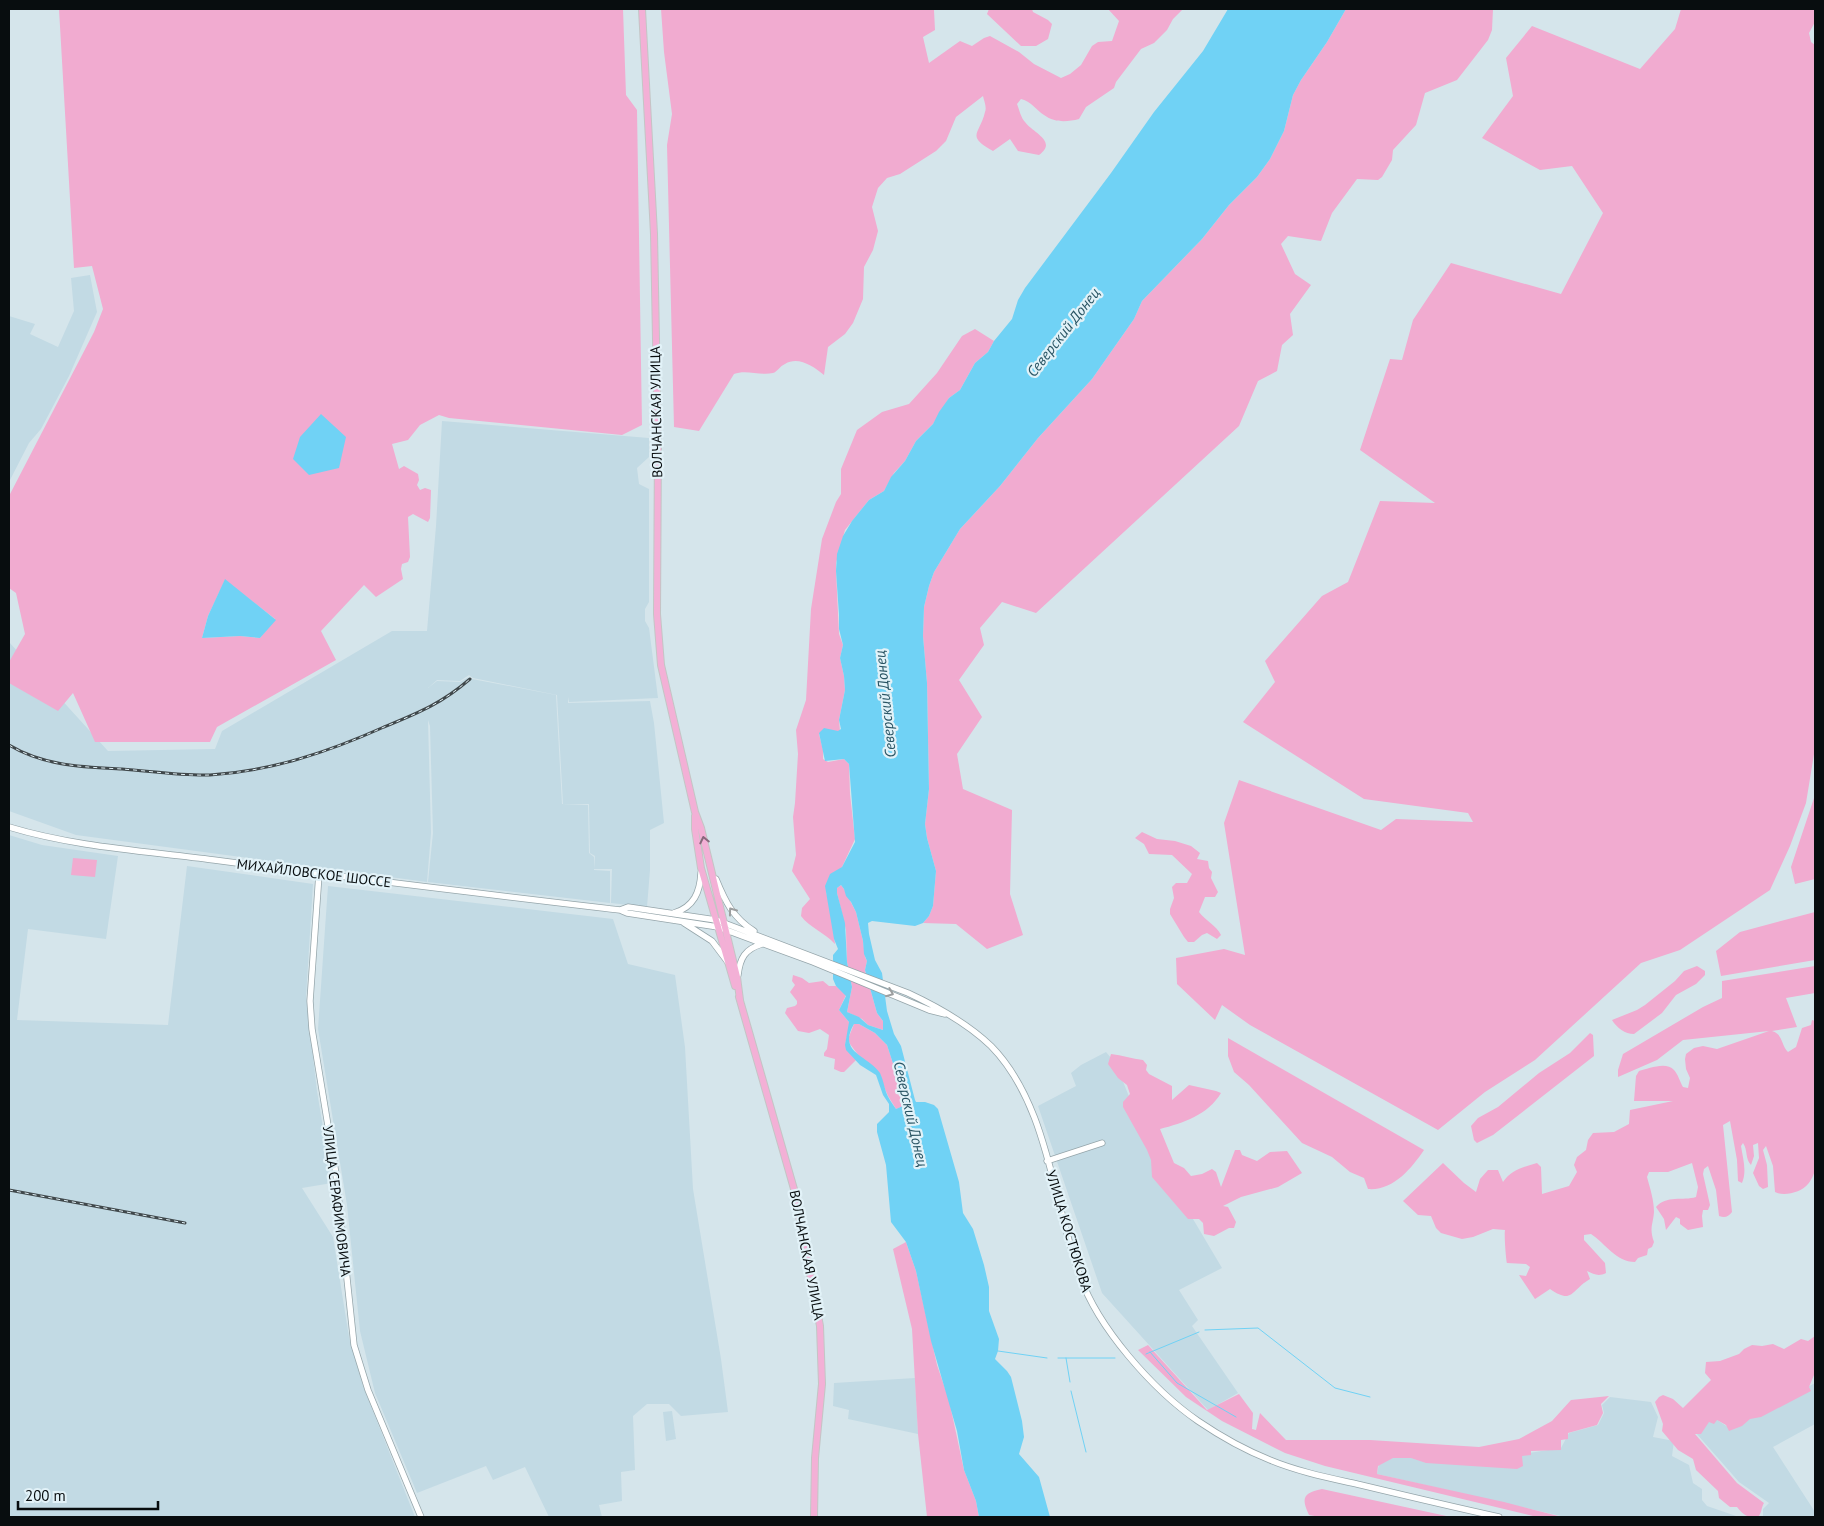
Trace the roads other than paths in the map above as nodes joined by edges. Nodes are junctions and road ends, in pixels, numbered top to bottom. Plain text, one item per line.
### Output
1 (642, 9) edge
2 (695, 812) junction
3 (9, 826) edge
4 (702, 868) junction
5 (711, 869) junction
6 (320, 874) junction
7 (620, 910) junction
8 (672, 913) junction
9 (680, 920) junction
10 (719, 923) junction
11 (726, 930) junction
12 (768, 939) junction
13 (763, 944) junction
14 (814, 959) junction
15 (728, 963) junction
16 (737, 977) junction
17 (740, 1000) junction
18 (950, 1015) junction
19 (1102, 1143) dead end
20 (1047, 1161) junction
21 (421, 1517) edge
22 (814, 1517) edge
23 (1499, 1517) edge

1 - 2 main road, ВОЛЧАНСКАЯ УЛИЦА
2 - 4 main road, ВОЛЧАНСКАЯ УЛИЦА
5 -> 2 main road, ВОЛЧАНСКАЯ УЛИЦА
3 - 6 main road, МИХАЙЛОВСКОЕ ШОССЕ
4 - 8 main road
4 - 10 main road, ВОЛЧАНСКАЯ УЛИЦА
5 - 10 main road, ВОЛЧАНСКАЯ УЛИЦА
12 -> 5 main road
6 - 7 main road, МИХАЙЛОВСКОЕ ШОССЕ
6 - 21 main road, УЛИЦА СЕРАФИМОВИЧА
7 - 8 main road, МИХАЙЛОВСКОЕ ШОССЕ
7 - 9 main road, МИХАЙЛОВСКОЕ ШОССЕ
8 - 10 main road, МИХАЙЛОВСКОЕ ШОССЕ
9 - 10 main road, МИХАЙЛОВСКОЕ ШОССЕ
9 - 15 main road
10 - 11 main road, ВОЛЧАНСКАЯ УЛИЦА
10 - 12 main road, УЛИЦА КОСТЮКОВА
10 - 15 main road, ВОЛЧАНСКАЯ УЛИЦА
11 - 13 main road, УЛИЦА КОСТЮКОВА
11 - 16 main road, ВОЛЧАНСКАЯ УЛИЦА
12 - 14 main road, УЛИЦА КОСТЮКОВА
13 - 14 main road, УЛИЦА КОСТЮКОВА
13 - 16 main road
14 -> 18 main road, УЛИЦА КОСТЮКОВА
14 - 18 main road, УЛИЦА КОСТЮКОВА
15 - 17 main road, ВОЛЧАНСКАЯ УЛИЦА
16 - 17 main road, ВОЛЧАНСКАЯ УЛИЦА
17 - 22 main road, ВОЛЧАНСКАЯ УЛИЦА
18 - 20 main road, УЛИЦА КОСТЮКОВА
19 - 20 main road
20 - 23 main road, УЛИЦА КОСТЮКОВА

